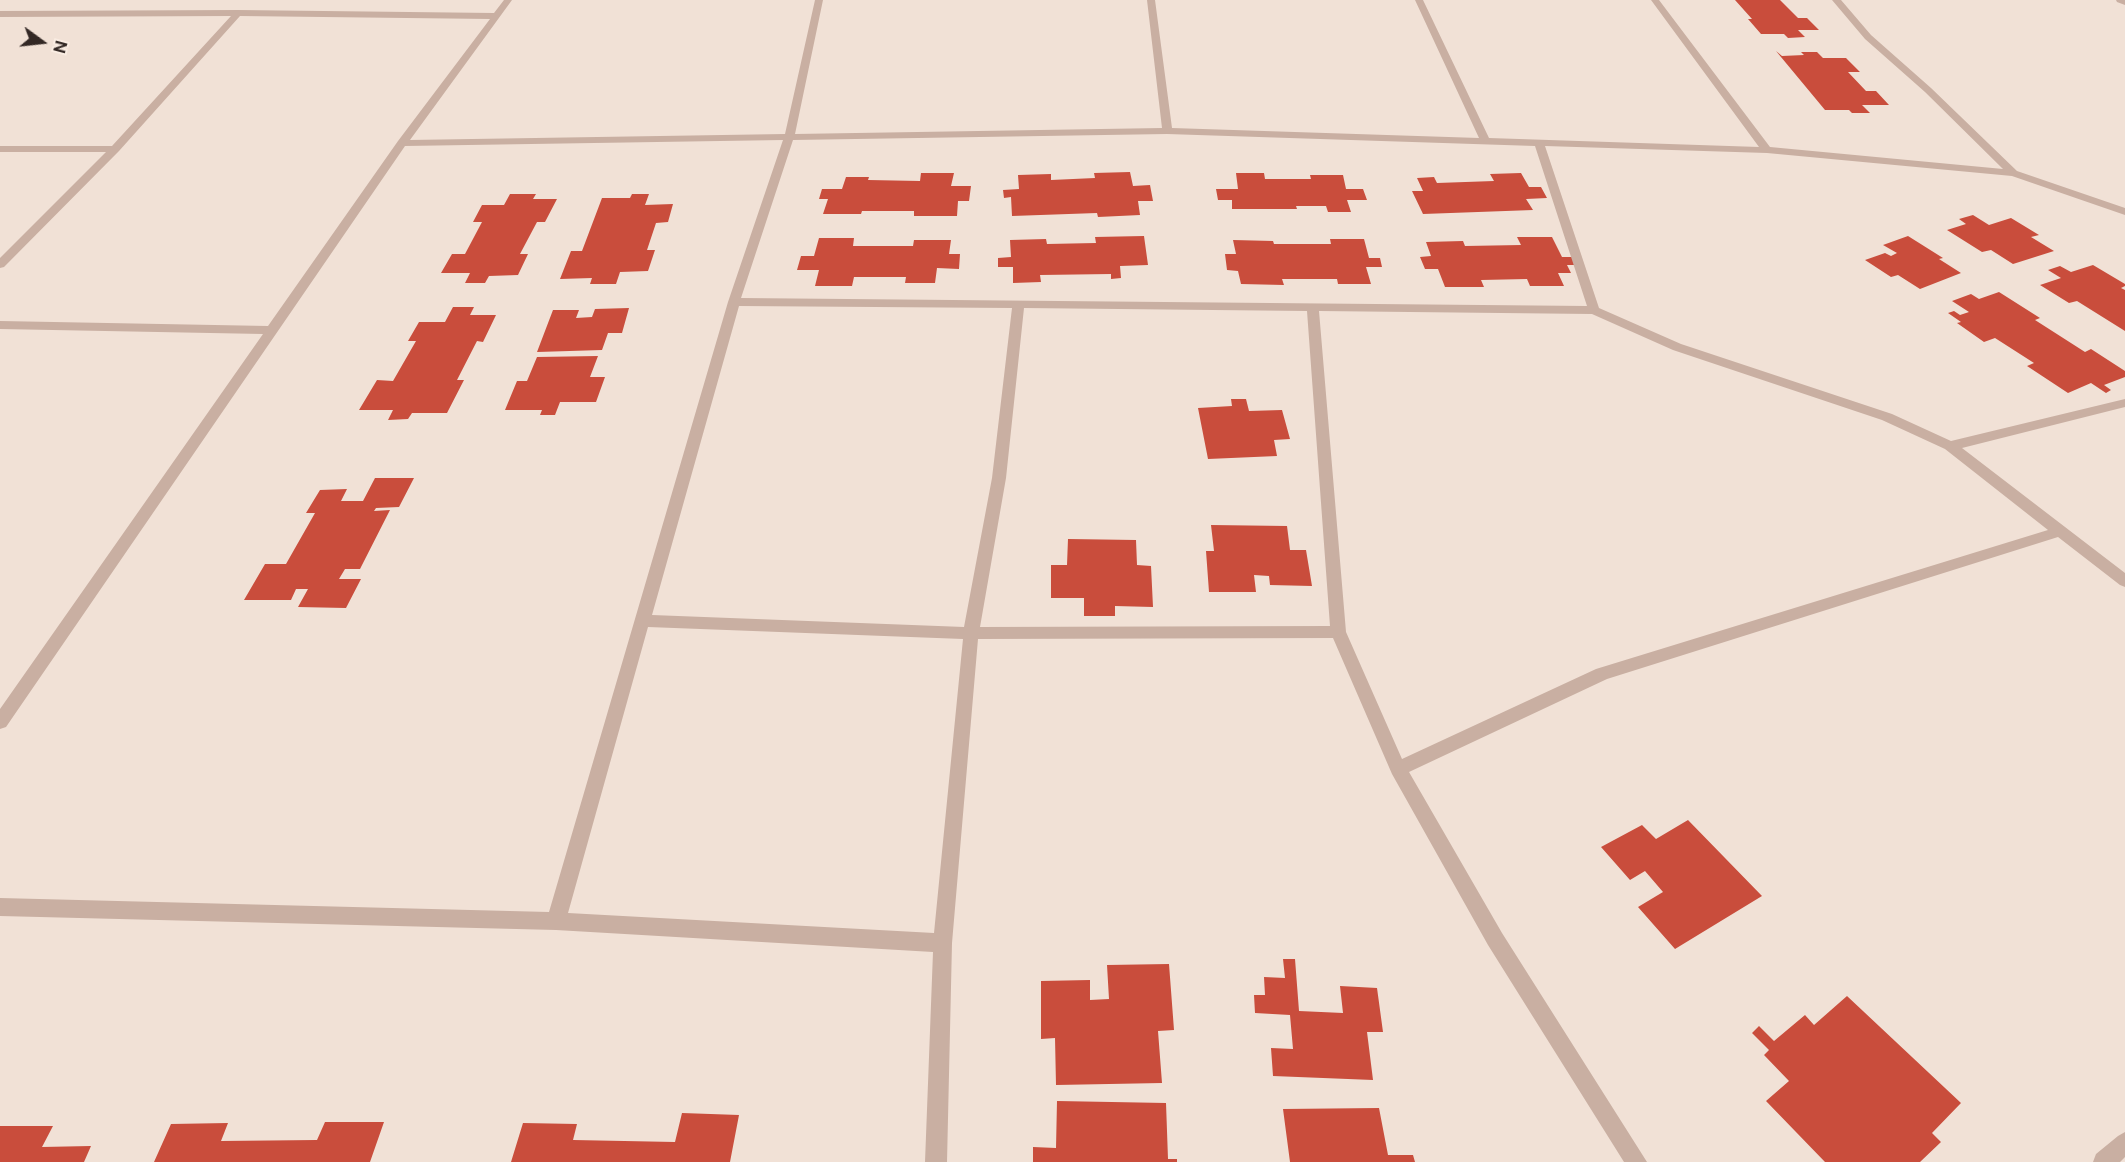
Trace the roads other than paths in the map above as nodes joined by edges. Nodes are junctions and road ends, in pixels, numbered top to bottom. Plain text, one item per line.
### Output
1 (507, 0) edge
2 (819, 0) edge
3 (1151, 0) edge
4 (1419, 0) edge
5 (1655, 0) edge
6 (1836, 0) edge
7 (2120, 0) edge
8 (2125, 2) edge
9 (238, 13) junction
10 (0, 14) edge
11 (496, 16) junction
12 (1167, 131) junction
13 (789, 138) junction
14 (1485, 140) junction
15 (402, 142) junction
16 (1539, 142) junction
17 (0, 149) edge
18 (115, 149) junction
19 (1767, 150) junction
20 (2013, 173) junction
21 (2125, 212) edge
22 (0, 265) edge
23 (734, 302) junction
24 (1018, 305) junction
25 (1313, 308) junction
26 (1594, 310) junction
27 (0, 325) edge
28 (273, 330) junction
29 (2125, 403) edge
30 (1950, 446) junction
31 (2058, 532) junction
32 (2125, 581) edge
33 (643, 621) junction
34 (1338, 632) junction
35 (971, 633) junction
36 (0, 723) edge
37 (1398, 769) junction
38 (0, 907) edge
39 (556, 921) junction
40 (943, 943) junction
41 (2125, 1143) edge
42 (936, 1162) edge
43 (1636, 1162) edge
44 (2104, 1162) edge

1 - 11 street
2 - 13 street
3 - 12 street
4 - 14 street
5 - 19 street
6 - 20 street
7 - 8 street
9 - 10 street
9 - 11 street
9 - 18 street
11 - 15 street
12 - 13 street
12 - 14 street
13 - 15 street
13 - 23 street
14 - 16 street
15 - 28 street
16 - 19 street
16 - 26 street
17 - 18 street
18 - 22 street
19 - 20 street
20 - 21 street
23 - 24 street
23 - 33 street
24 - 25 street
24 - 35 street
25 - 26 street
25 - 34 street
26 - 30 street
27 - 28 street
28 - 36 street
29 - 30 street
30 - 31 street
31 - 32 street
31 - 37 street
33 - 35 street
33 - 39 street
34 - 35 street
34 - 37 street
35 - 40 street
37 - 43 street
38 - 39 street
39 - 40 street
40 - 42 street
41 - 44 street

